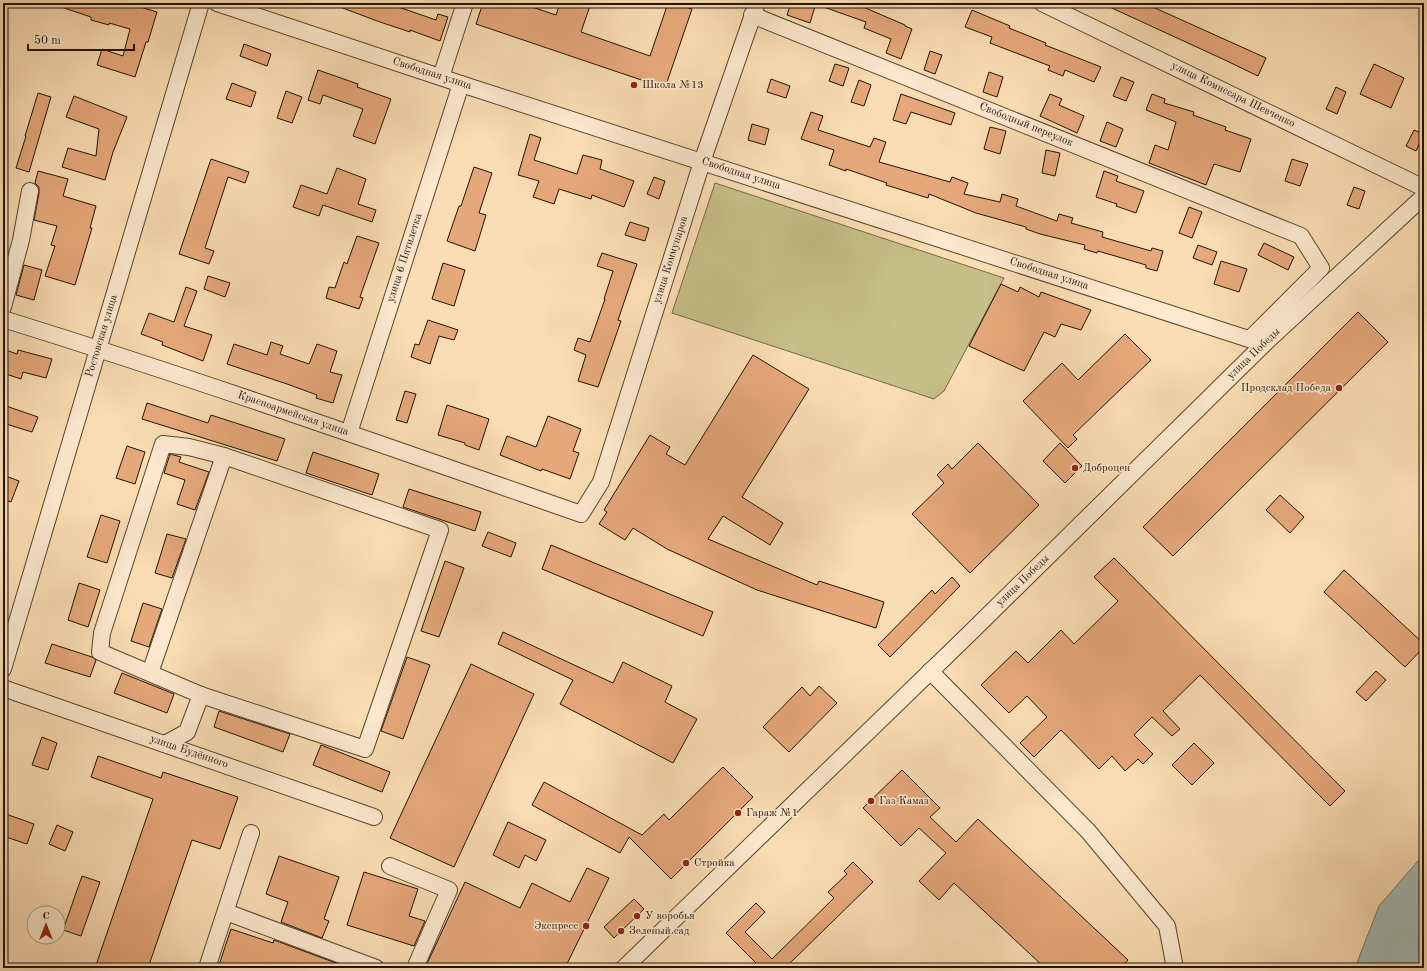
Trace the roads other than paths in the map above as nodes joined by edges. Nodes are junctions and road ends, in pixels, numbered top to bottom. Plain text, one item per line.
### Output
1 (202, 3) edge
2 (218, 3) edge
3 (465, 3) edge
4 (1042, 3) edge
5 (754, 9) edge
6 (440, 77) junction
7 (461, 84) junction
8 (702, 162) junction
9 (1424, 188) edge
10 (30, 190) dead end
11 (1424, 196) edge
12 (3, 306) edge
13 (3, 319) edge
14 (1257, 342) junction
15 (98, 348) junction
16 (349, 433) junction
17 (224, 456) junction
18 (581, 514) joint
19 (3, 668) edge
20 (930, 671) junction
21 (150, 673) junction
22 (3, 688) edge
23 (202, 695) junction
24 (166, 744) junction
25 (374, 817) dead end
26 (251, 833) dead end
27 (390, 866) dead end
28 (226, 912) junction
29 (208, 968) edge
30 (376, 968) edge
31 (415, 968) edge
32 (624, 968) edge
33 (1175, 968) edge

1 - 15 street, Ростовская улица
2 - 6 street, Свободная улица
3 - 6 street
4 - 9 street, улица Комиссара Шевченко
5 - 8 street, улица Коммунаров
5 - 14 street, Свободный переулок
6 - 7 street, Свободная улица
7 - 8 street, Свободная улица
7 - 16 street, улица 6 Пятилетка
8 - 14 street, Свободная улица
8 - 18 street, улица Коммунаров
10 - 12 street
11 - 14 street, улица Победы
13 - 15 street, Красноармейская улица
14 - 20 street, улица Победы
15 - 16 street, Красноармейская улица
15 - 19 street, Ростовская улица
16 - 18 street, Красноармейская улица
17 - 21 street
17 - 21 street
17 - 23 street
20 - 32 street, улица Победы
20 - 33 street
21 - 23 street
22 - 24 street, улица Будённого
23 - 24 street
24 - 25 street, улица Будённого
26 - 28 street
27 - 31 street
28 - 29 street
28 - 30 street

